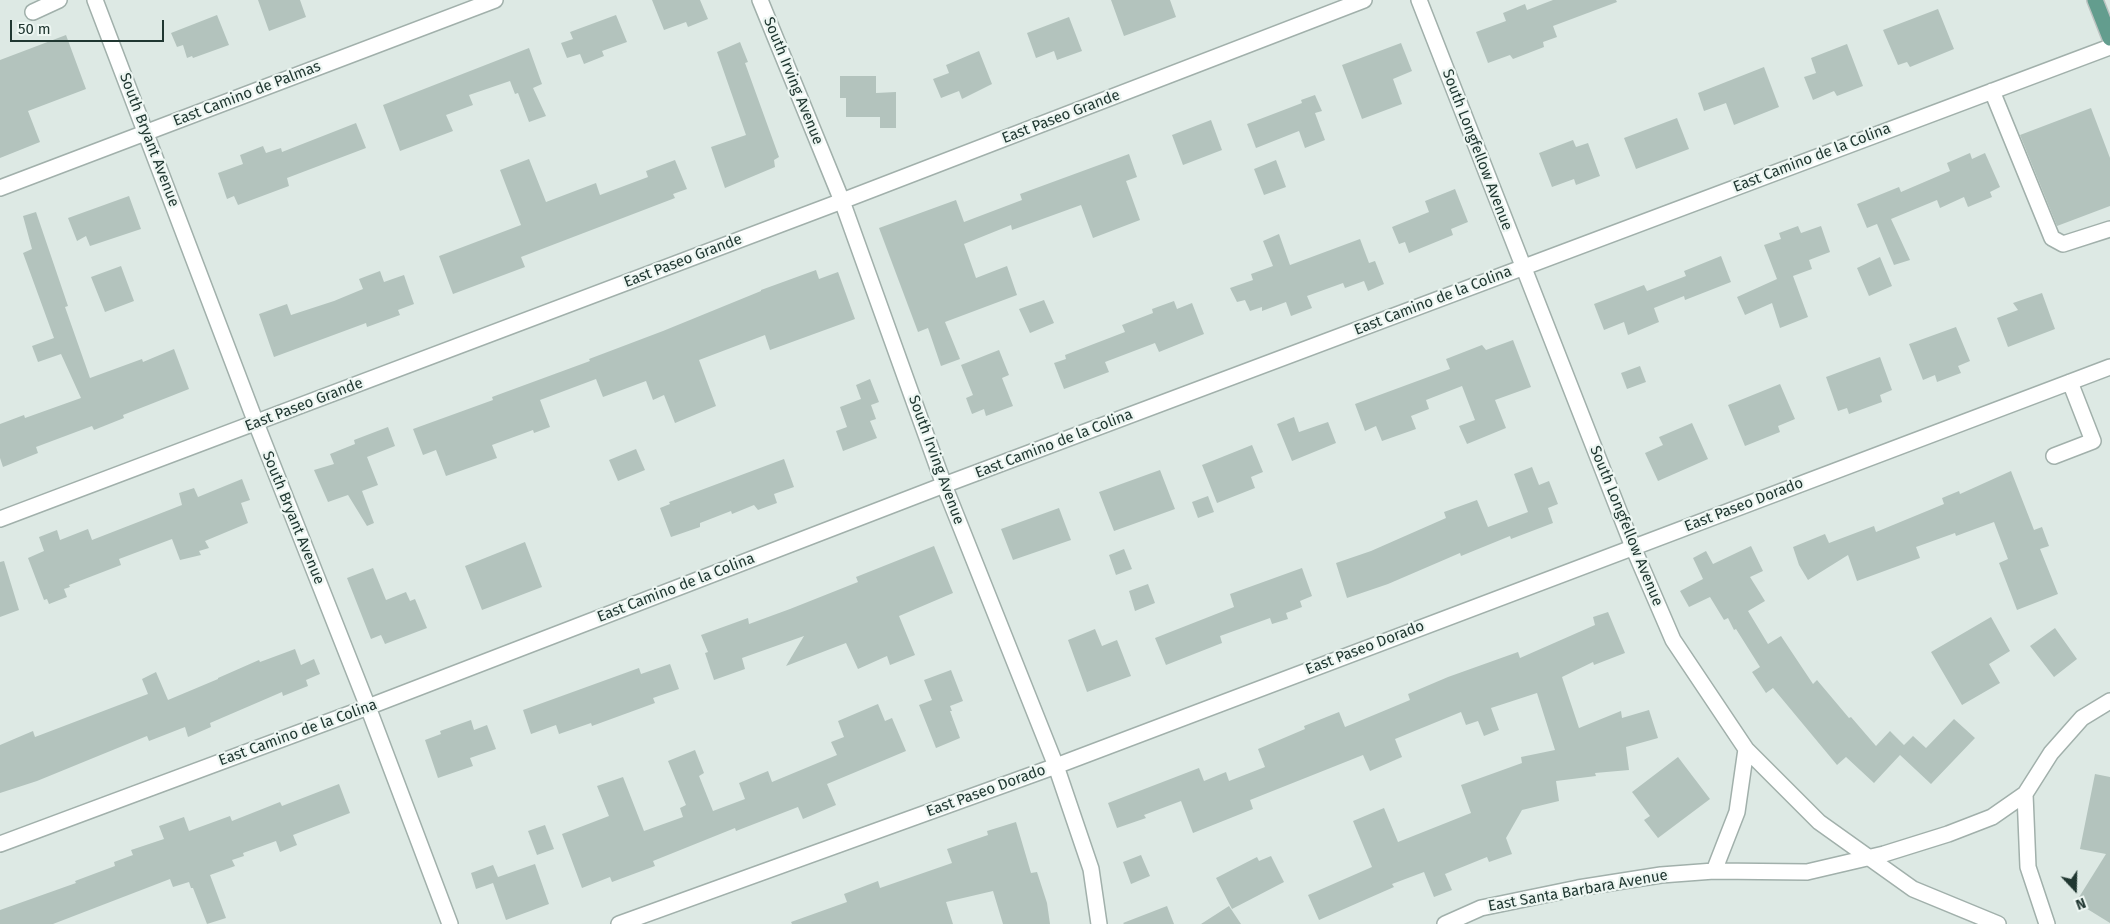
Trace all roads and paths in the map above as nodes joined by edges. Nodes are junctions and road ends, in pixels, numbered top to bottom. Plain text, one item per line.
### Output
1 (59, 0) edge
2 (95, 0) edge
3 (495, 0) edge
4 (760, 0) edge
5 (1364, 0) edge
6 (1419, 0) edge
7 (2095, 0) edge
8 (33, 12) dead end
9 (2110, 38) edge
10 (2110, 47) edge
11 (1992, 91) junction
12 (146, 132) junction
13 (0, 188) edge
14 (842, 201) junction
15 (2110, 229) edge
16 (1522, 267) junction
17 (2110, 367) edge
18 (2070, 382) junction
19 (256, 423) junction
20 (2054, 456) dead end
21 (944, 485) junction
22 (0, 519) edge
23 (1633, 547) junction
24 (2110, 700) edge
25 (368, 707) junction
26 (1746, 749) junction
27 (1056, 766) junction
28 (2025, 794) junction
29 (0, 844) edge
30 (1868, 858) junction
31 (1714, 871) junction
32 (450, 924) edge
33 (619, 924) edge
34 (1099, 924) edge
35 (1445, 924) edge
36 (1998, 924) edge
37 (2047, 924) edge

1 - 8 street
2 - 12 street, South Bryant Avenue
3 - 12 street, East Camino de Palmas
4 - 14 street, South Irving Avenue
5 - 14 street, East Paseo Grande
6 - 16 street, South Longfellow Avenue
7 - 9 main road
10 - 11 street, East Camino de la Colina
11 - 15 street
11 - 16 street, East Camino de la Colina
12 - 13 street, East Camino de Palmas
12 - 19 street, South Bryant Avenue
14 - 19 street, East Paseo Grande
14 - 21 street, South Irving Avenue
16 - 21 street, East Camino de la Colina
16 - 23 street, South Longfellow Avenue
17 - 18 street, East Paseo Dorado
18 - 20 street
18 - 23 street, East Paseo Dorado
19 - 22 street, East Paseo Grande
19 - 25 street, South Bryant Avenue
21 - 25 street, East Camino de la Colina
21 - 27 street, South Irving Avenue
23 - 26 street, South Longfellow Avenue
23 - 27 street, East Paseo Dorado
24 - 28 street, East Santa Barbara Avenue
25 - 29 street, East Camino de la Colina
25 - 32 street, South Bryant Avenue
26 - 30 street, South Longfellow Avenue
26 - 31 street
27 - 33 street, East Paseo Dorado
27 - 34 street, South Irving Avenue
28 - 30 street, East Santa Barbara Avenue
28 - 37 street
30 - 31 street, East Santa Barbara Avenue
30 - 36 street, South Longfellow Avenue
31 - 35 street, East Santa Barbara Avenue

